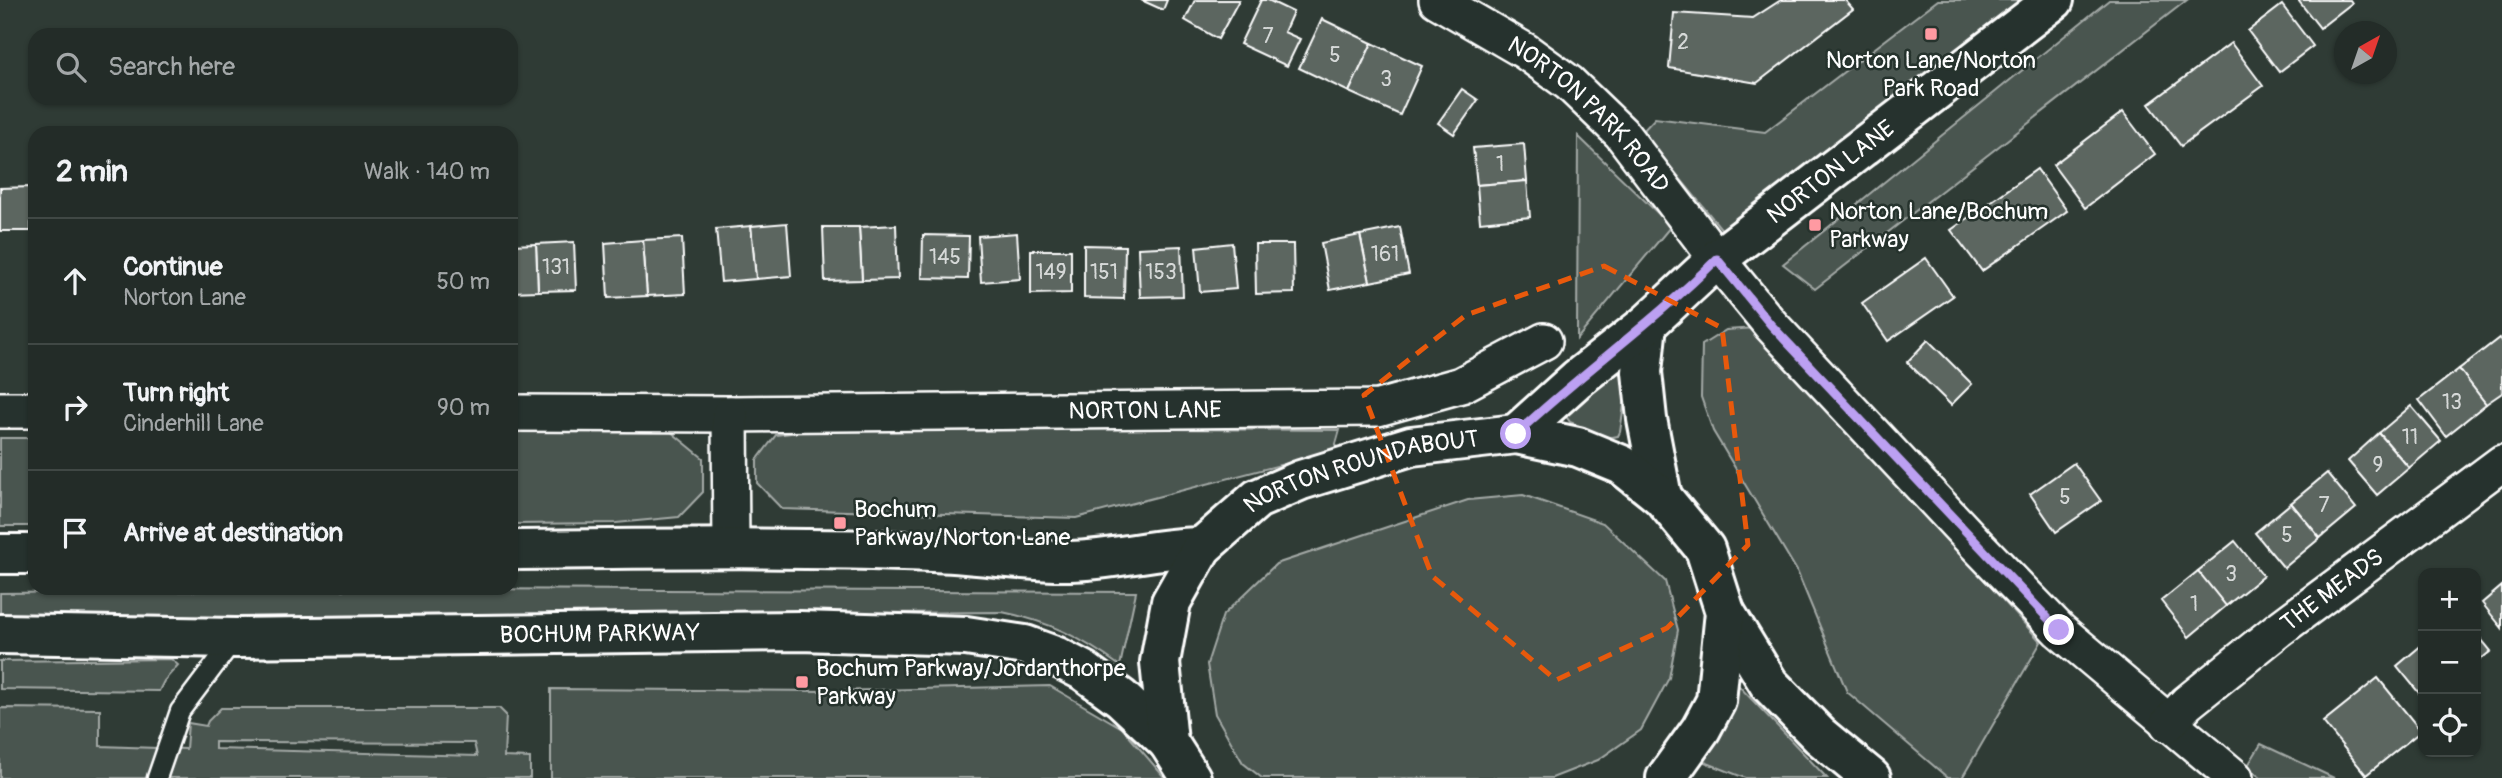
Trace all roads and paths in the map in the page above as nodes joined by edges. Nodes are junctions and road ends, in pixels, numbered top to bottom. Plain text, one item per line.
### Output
1 (1437, 0) edge
2 (2054, 0) edge
3 (1717, 259) junction
4 (1647, 324) junction
5 (1544, 341) dead end
6 (0, 410) edge
7 (28, 410) edge
8 (518, 413) edge
9 (730, 414) junction
10 (1516, 434) junction
11 (2502, 463) edge
12 (1662, 496) junction
13 (1202, 547) junction
14 (731, 549) junction
15 (518, 550) edge
16 (0, 554) edge
17 (28, 554) edge
18 (1725, 612) junction
19 (0, 634) edge
20 (235, 638) junction
21 (2168, 724) junction
22 (1168, 742) junction
23 (157, 778) edge
24 (1191, 778) edge
25 (1666, 778) edge
26 (1871, 778) edge
27 (2235, 778) edge

1 - 3 street, NORTON PARK ROAD
2 - 3 main road, NORTON LANE
3 - 4 main road, NORTON LANE
3 - 21 street, NORTON PARK ROAD
4 - 10 main road, NORTON LANE
4 - 12 main road
5 - 9 street, NORTON LANE
6 - 7 street
8 - 9 street, NORTON LANE
9 - 14 street
10 - 12 main road, NORTON ROUNDABOUT
10 - 13 main road, NORTON ROUNDABOUT
11 - 21 street, THE MEADS
12 - 18 main road, NORTON ROUNDABOUT
13 - 14 main road
13 - 22 main road, NORTON ROUNDABOUT
14 - 15 main road
16 - 17 main road
18 - 25 main road, NORTON ROUNDABOUT
18 - 26 main road
19 - 20 main road, BOCHUM PARKWAY
20 - 22 main road, BOCHUM PARKWAY
20 - 23 lane
21 - 27 street, NORTON PARK ROAD
22 - 24 main road, NORTON ROUNDABOUT

